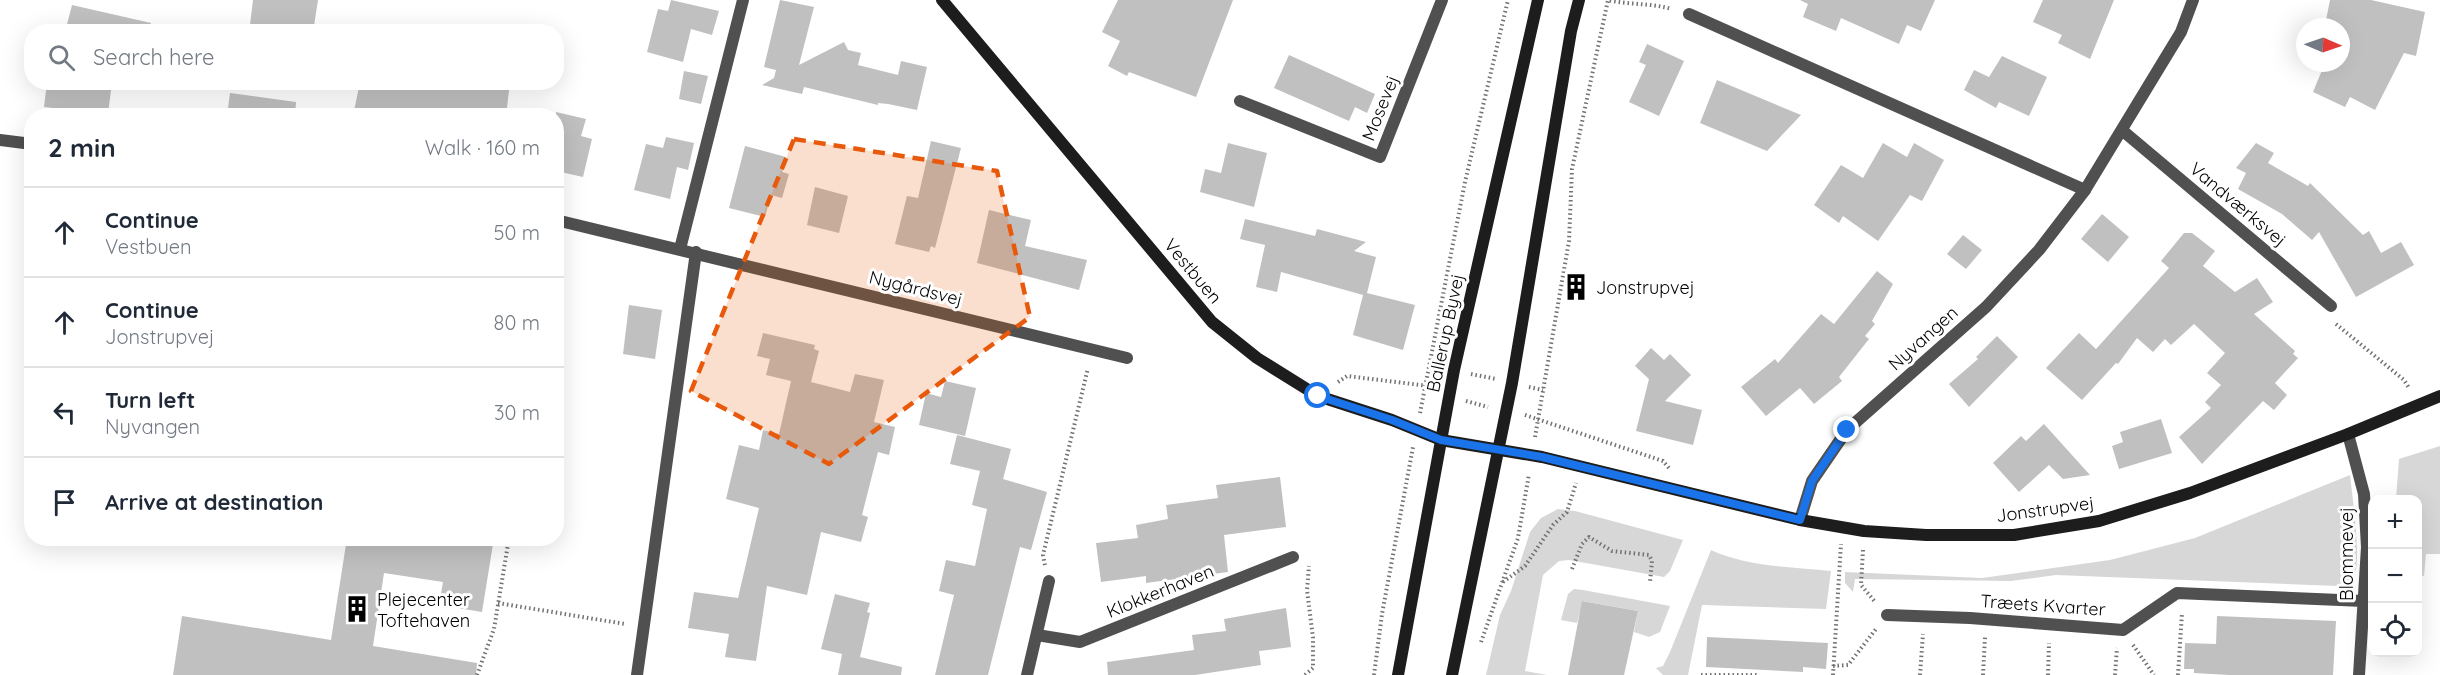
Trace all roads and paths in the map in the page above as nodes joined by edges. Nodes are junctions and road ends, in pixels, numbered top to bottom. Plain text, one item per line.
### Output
1 (743, 0) edge
2 (942, 0) edge
3 (1442, 0) edge
4 (1508, 0) edge
5 (1538, 0) edge
6 (1579, 0) edge
7 (1608, 0) edge
8 (2193, 0) edge
9 (1654, 4) dead end
10 (1689, 14) dead end
11 (1240, 102) dead end
12 (2123, 131) junction
13 (0, 140) edge
14 (24, 143) edge
15 (2085, 190) junction
16 (564, 222) edge
17 (680, 249) junction
18 (696, 252) junction
19 (2331, 306) joint
20 (1092, 349) junction
21 (1127, 358) dead end
22 (1431, 364) junction
23 (1454, 370) junction
24 (1512, 383) junction
25 (1543, 390) junction
26 (2440, 396) edge
27 (2418, 405) junction
28 (1416, 430) junction
29 (2348, 434) junction
30 (1441, 440) junction
31 (1498, 451) junction
32 (1532, 455) junction
33 (1581, 467) junction
34 (1800, 520) junction
35 (1842, 527) junction
36 (1864, 531) junction
37 (508, 546) edge
38 (1293, 557) joint
39 (1572, 569) dead end
40 (1048, 581) joint
41 (1502, 582) junction
42 (1650, 582) dead end
43 (2364, 602) junction
44 (498, 603) junction
45 (2182, 609) dead end
46 (1887, 615) junction
47 (1924, 616) junction
48 (1986, 619) junction
49 (2049, 624) junction
50 (644, 627) junction
51 (2123, 630) junction
52 (1037, 635) junction
53 (1479, 650) dead end
54 (1833, 666) junction
55 (477, 675) edge
56 (637, 675) edge
57 (1027, 675) edge
58 (1305, 675) edge
59 (1374, 675) edge
60 (1398, 675) edge
61 (1452, 675) edge
62 (1701, 675) edge
63 (1757, 675) edge
64 (1833, 675) edge
65 (1920, 675) edge
66 (1983, 675) edge
67 (2048, 675) edge
68 (2115, 675) edge
69 (2154, 675) edge
70 (2178, 675) edge
71 (2359, 675) edge

1 - 17 street
2 - 28 street, Vestbuen
3 - 11 street, Mosevej
4 - 22 path
5 - 23 street, Ballerup Byvej
6 - 24 street
7 - 9 path
7 - 25 path
8 - 12 street, Nyvangen
10 - 15 street
12 - 15 street, Nyvangen
12 - 19 street, Vandværksvej
13 - 14 street
15 - 34 street, Nyvangen
16 - 17 street, Nygårdsvej
17 - 18 street, Nygårdsvej
18 - 20 street, Nygårdsvej
18 - 50 street
19 - 27 path
20 - 21 street, Nygårdsvej
20 - 40 path
22 - 23 path
22 - 28 path
23 - 24 path
23 - 30 street, Ballerup Byvej
24 - 25 path
24 - 31 street
25 - 32 path
26 - 27 street, Jonstrupvej
27 - 29 street, Jonstrupvej
28 - 30 street, Vestbuen
28 - 59 path
29 - 36 street, Jonstrupvej
29 - 43 street, Blommevej
30 - 31 street, Vestbuen
30 - 60 street, Ballerup Byvej
31 - 32 street, Jonstrupvej
31 - 61 street
32 - 33 street, Jonstrupvej
32 - 41 path
33 - 34 street, Jonstrupvej
33 - 41 path
34 - 35 street, Jonstrupvej
35 - 36 street, Jonstrupvej
35 - 54 path
36 - 46 path
37 - 44 path
38 - 52 street, Klokkerhaven
38 - 58 path
39 - 42 path
40 - 52 street
41 - 53 path
43 - 51 street, Træets Kvarter
43 - 71 street, Blommevej
44 - 50 path
44 - 55 path
45 - 70 path
46 - 47 street, Træets Kvarter
46 - 54 path
47 - 48 street, Træets Kvarter
47 - 65 path
48 - 49 street, Træets Kvarter
48 - 66 path
49 - 51 street, Træets Kvarter
49 - 67 path
50 - 56 street
51 - 68 path
51 - 69 path
52 - 57 street
54 - 64 path
62 - 63 path

